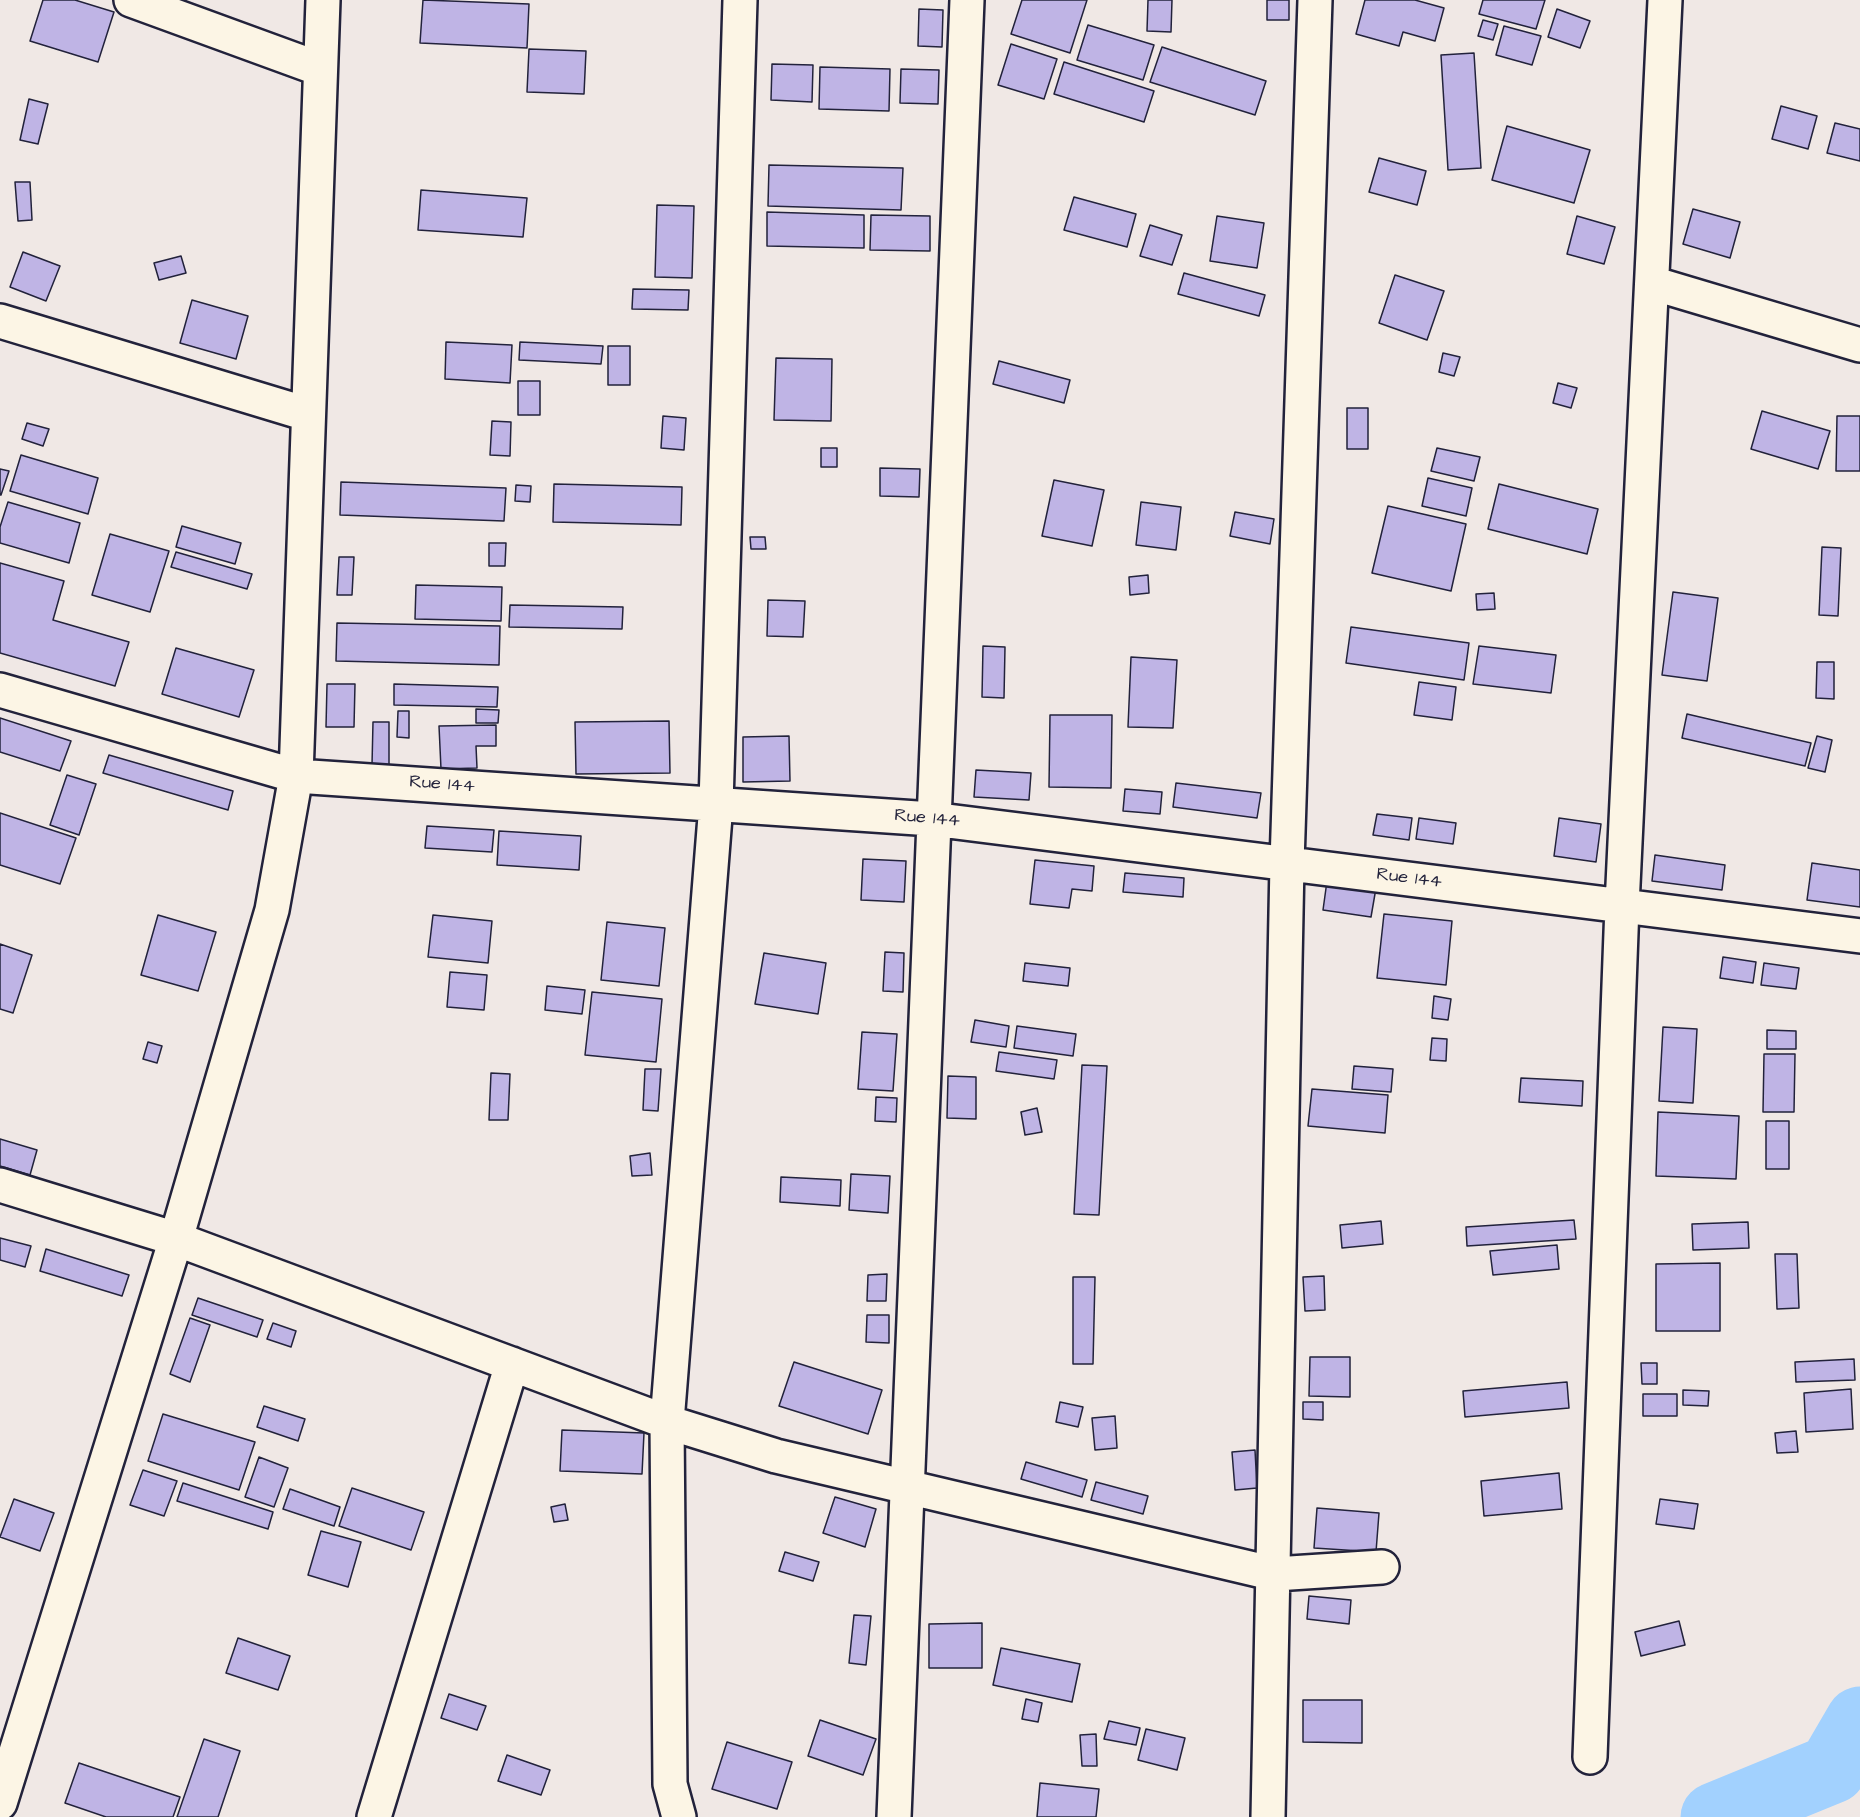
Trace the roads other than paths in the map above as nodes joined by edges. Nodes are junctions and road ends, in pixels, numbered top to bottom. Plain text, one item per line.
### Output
1 (131, 0) edge
2 (323, 0) edge
3 (740, 0) edge
4 (967, 0) edge
5 (1315, 0) edge
6 (1665, 0) edge
7 (320, 69) junction
8 (1652, 283) junction
9 (0, 321) edge
10 (1860, 345) edge
11 (307, 414) junction
12 (0, 690) edge
13 (296, 776) junction
14 (716, 804) junction
15 (932, 819) junction
16 (1287, 864) junction
17 (1622, 906) junction
18 (1860, 936) edge
19 (0, 1185) edge
20 (176, 1239) junction
21 (512, 1364) junction
22 (667, 1422) junction
23 (908, 1487) junction
24 (1382, 1567) dead end
25 (1275, 1574) junction
26 (1590, 1757) dead end
27 (0, 1803) edge
28 (374, 1817) edge
29 (679, 1817) edge
30 (894, 1817) edge
31 (1268, 1817) edge

1 - 7 street
2 - 7 street
3 - 14 street
4 - 15 street
5 - 16 street
6 - 8 street
7 - 11 street
8 - 10 street
8 - 17 street
9 - 11 street
11 - 13 street
12 - 13 street, Rue 144
13 - 14 street, Rue 144
13 - 20 street
14 - 15 street, Rue 144
14 - 22 street
15 - 16 street, Rue 144
15 - 23 street
16 - 17 street, Rue 144
16 - 25 street
17 - 18 street, Rue 144
17 - 26 street
19 - 20 street
20 - 21 street
20 - 27 street
21 - 22 street
21 - 28 street
22 - 23 street
22 - 29 street
23 - 25 street
23 - 30 street
24 - 25 street
25 - 31 street

